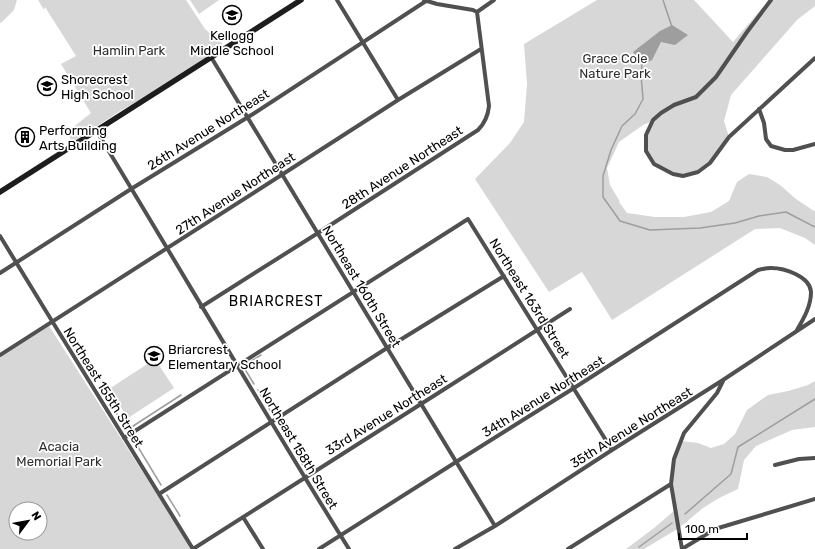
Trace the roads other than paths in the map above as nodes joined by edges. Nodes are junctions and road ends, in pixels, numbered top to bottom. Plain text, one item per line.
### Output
1 (301, 0) edge
2 (336, 0) edge
3 (494, 0) edge
4 (770, 0) edge
5 (425, 1) edge
6 (478, 12) junction
7 (362, 42) junction
8 (481, 49) junction
9 (211, 57) junction
10 (815, 58) edge
11 (398, 100) junction
12 (760, 109) junction
13 (248, 117) junction
14 (96, 130) junction
15 (815, 144) edge
16 (283, 174) junction
17 (131, 189) junction
18 (0, 192) edge
19 (318, 233) junction
20 (0, 236) edge
21 (166, 248) junction
22 (16, 263) junction
23 (0, 273) edge
24 (504, 276) junction
25 (354, 292) junction
26 (201, 306) junction
27 (570, 309) dead end
28 (815, 319) edge
29 (52, 321) junction
30 (537, 330) junction
31 (797, 330) junction
32 (387, 348) junction
33 (0, 355) edge
34 (237, 365) junction
35 (724, 380) junction
36 (574, 388) junction
37 (421, 404) junction
38 (272, 422) junction
39 (124, 438) junction
40 (612, 450) junction
41 (815, 458) edge
42 (456, 462) junction
43 (775, 465) dead end
44 (305, 478) junction
45 (671, 484) junction
46 (159, 494) junction
47 (815, 499) edge
48 (243, 517) junction
49 (495, 526) junction
50 (341, 535) junction
51 (193, 549) edge
52 (263, 549) edge
53 (319, 549) edge
54 (350, 549) edge
55 (455, 549) edge
56 (568, 549) edge
57 (682, 549) edge

1 - 9 street
2 - 7 street
3 - 6 street
4 - 12 street
5 - 6 street
5 - 7 street, 26th Avenue Northeast
6 - 8 street
7 - 11 street
7 - 13 street, 26th Avenue Northeast
8 - 11 street, 27th Avenue Northeast
8 - 19 street, 28th Avenue Northeast
9 - 13 street, Northeast 160th Street
9 - 14 street
10 - 12 street
11 - 16 street, 27th Avenue Northeast
12 - 15 street
13 - 16 street, Northeast 160th Street
13 - 17 street, 26th Avenue Northeast
14 - 17 street, Northeast 158th Street
14 - 18 street
16 - 19 street, Northeast 160th Street
16 - 21 street, 27th Avenue Northeast
17 - 21 street, Northeast 158th Street
17 - 22 street, 26th Avenue Northeast
19 - 25 street, Northeast 160th Street
19 - 26 street, 28th Avenue Northeast
20 - 22 street, Northeast 155th Street
21 - 26 street, Northeast 158th Street
21 - 29 street, 27th Avenue Northeast
22 - 23 street, 26th Avenue Northeast
22 - 29 street, Northeast 155th Street
24 - 25 street, Northeast 163rd Street
24 - 30 street, Northeast 163rd Street
24 - 32 street
25 - 32 street, Northeast 160th Street
25 - 34 street
26 - 34 street, Northeast 158th Street
27 - 30 street, 33rd Avenue Northeast
28 - 31 street, 35th Avenue Northeast
29 - 33 street, 27th Avenue Northeast
29 - 39 street, Northeast 155th Street
30 - 36 street, Northeast 163rd Street
30 - 37 street, 33rd Avenue Northeast
31 - 35 street, 35th Avenue Northeast
31 - 36 street, 34th Avenue Northeast
32 - 37 street, Northeast 160th Street
32 - 38 street
34 - 38 street, Northeast 158th Street
34 - 39 street
35 - 40 street, 35th Avenue Northeast
35 - 45 street
36 - 40 street, Northeast 163rd Street
36 - 42 street, 34th Avenue Northeast
37 - 42 street, Northeast 160th Street
37 - 44 street, 33rd Avenue Northeast
38 - 44 street, Northeast 158th Street
38 - 46 street
39 - 46 street, Northeast 155th Street
40 - 49 street, 35th Avenue Northeast
41 - 43 street
42 - 49 street, Northeast 160th Street
42 - 50 street, 34th Avenue Northeast
44 - 48 street, 33rd Avenue Northeast
44 - 50 street, Northeast 158th Street
45 - 56 street
45 - 57 street
46 - 51 street, Northeast 155th Street
47 - 57 street
48 - 51 street, 33rd Avenue Northeast
48 - 52 street
49 - 55 street, 35th Avenue Northeast
50 - 53 street, 34th Avenue Northeast
50 - 54 street, Northeast 158th Street

